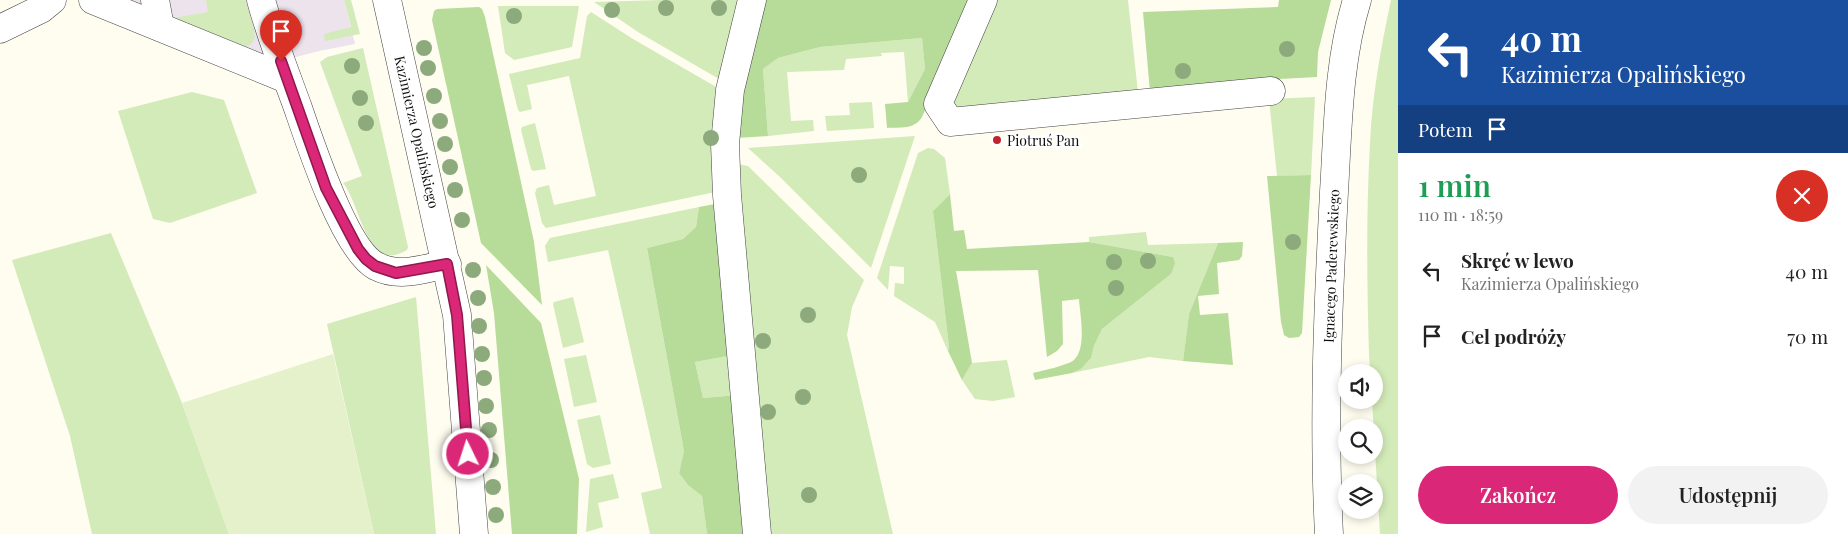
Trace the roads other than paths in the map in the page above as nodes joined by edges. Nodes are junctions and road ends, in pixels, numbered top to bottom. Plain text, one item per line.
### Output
1 (52, 0) edge
2 (93, 0) edge
3 (155, 0) edge
4 (261, 0) edge
5 (387, 0) edge
6 (752, 0) edge
7 (983, 0) edge
8 (1357, 0) edge
9 (160, 27) junction
10 (0, 29) edge
11 (272, 37) junction
12 (246, 62) junction
13 (287, 79) junction
14 (1271, 91) dead end
15 (447, 264) junction
16 (474, 534) edge
17 (758, 534) edge
18 (1329, 534) edge

1 - 10 street
2 - 9 street
3 - 9 street
4 - 11 street
5 - 15 street, Kazimierza Opalińskiego
6 - 17 street
7 - 14 street
8 - 18 street, Ignacego Paderewskiego
9 - 12 street
11 - 12 street
11 - 13 street
12 - 13 street
13 - 15 street
15 - 16 street, Kazimierza Opalińskiego

